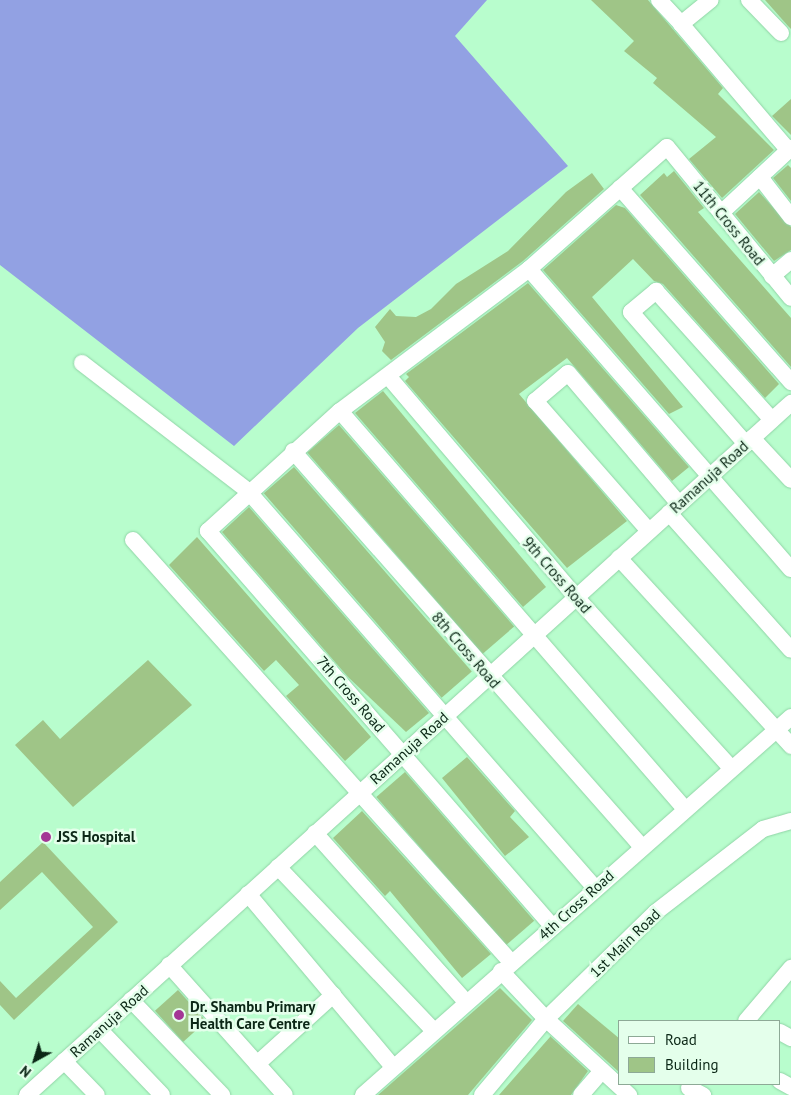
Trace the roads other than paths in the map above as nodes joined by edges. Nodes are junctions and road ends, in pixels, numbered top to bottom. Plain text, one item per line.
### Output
1 (659, 0) edge
2 (711, 0) edge
3 (749, 0) edge
4 (682, 24) junction
5 (781, 33) dead end
6 (790, 150) edge
7 (760, 177) junction
8 (620, 188) junction
9 (721, 213) junction
10 (791, 217) edge
11 (791, 260) edge
12 (529, 269) junction
13 (772, 276) junction
14 (791, 298) edge
15 (82, 363) dead end
16 (388, 376) junction
17 (791, 382) edge
18 (791, 403) edge
19 (340, 411) junction
20 (772, 420) junction
21 (749, 441) junction
22 (293, 451) junction
23 (710, 476) junction
24 (791, 480) edge
25 (248, 491) junction
26 (674, 508) junction
27 (649, 531) junction
28 (133, 540) dead end
29 (619, 558) junction
30 (791, 569) edge
31 (576, 597) junction
32 (534, 635) junction
33 (791, 650) edge
34 (489, 676) junction
35 (446, 714) junction
36 (791, 717) edge
37 (776, 730) junction
38 (791, 746) edge
39 (403, 754) junction
40 (731, 768) junction
41 (358, 794) junction
42 (685, 808) junction
43 (791, 821) edge
44 (315, 833) junction
45 (642, 847) junction
46 (278, 867) junction
47 (595, 888) junction
48 (248, 894) junction
49 (552, 926) junction
50 (169, 965) junction
51 (506, 966) junction
52 (791, 968) edge
53 (785, 984) edge
54 (334, 996) junction
55 (131, 1000) junction
56 (466, 1002) junction
57 (546, 1019) junction
58 (752, 1020) edge
59 (99, 1029) junction
60 (434, 1031) junction
61 (64, 1062) junction
62 (257, 1064) junction
63 (393, 1067) junction
64 (602, 1071) junction
65 (27, 1095) edge
66 (96, 1095) edge
67 (162, 1095) edge
68 (222, 1095) edge
69 (285, 1095) edge
70 (363, 1095) edge
71 (482, 1095) edge
72 (581, 1095) edge
73 (629, 1095) edge

1 - 4 street
2 - 4 street
3 - 5 street
4 - 6 street
6 - 7 street
7 - 9 street
7 - 10 street
8 - 9 street, 11th Cross Road
8 - 12 street
8 - 17 street
9 - 13 street, 11th Cross Road
11 - 13 street
12 - 16 street
12 - 23 street
13 - 14 street, 11th Cross Road
15 - 25 street
16 - 19 street
16 - 31 street, 9th Cross Road
18 - 20 street, Ramanuja Road
19 - 22 street
19 - 32 street
20 - 21 street, Ramanuja Road
20 - 21 street
21 - 23 street, Ramanuja Road
21 - 24 street
22 - 25 street
22 - 34 street, 8th Cross Road
23 - 26 street, Ramanuja Road
23 - 30 street
25 - 35 street
25 - 39 street, 7th Cross Road
26 - 27 street, Ramanuja Road
26 - 27 street
26 - 33 street
27 - 29 street, Ramanuja Road
28 - 41 street
29 - 31 street, Ramanuja Road
29 - 37 street
31 - 32 street, Ramanuja Road
31 - 40 street, 9th Cross Road
32 - 34 street, Ramanuja Road
32 - 42 street
34 - 35 street, Ramanuja Road
34 - 45 street, 8th Cross Road
35 - 39 street, Ramanuja Road
35 - 47 street
36 - 37 street, 4th Cross Road
37 - 38 street
37 - 40 street, 4th Cross Road
39 - 41 street, Ramanuja Road
39 - 49 street, 7th Cross Road
40 - 42 street, 4th Cross Road
41 - 44 street, Ramanuja Road
41 - 51 street
42 - 45 street, 4th Cross Road
43 - 57 street, 1st Main Road
44 - 46 street, Ramanuja Road
44 - 56 street
45 - 47 street, 4th Cross Road
46 - 48 street, Ramanuja Road
46 - 60 street
47 - 49 street, 4th Cross Road
48 - 50 street, Ramanuja Road
48 - 54 street
49 - 51 street, 4th Cross Road
50 - 55 street, Ramanuja Road
50 - 62 street
51 - 56 street, 4th Cross Road
51 - 57 street
52 - 53 street
53 - 58 street
54 - 62 street
54 - 63 street
55 - 59 street, Ramanuja Road
55 - 68 street
56 - 60 street, 4th Cross Road
57 - 64 street
57 - 71 street, 1st Main Road
59 - 61 street, Ramanuja Road
59 - 67 street
60 - 63 street, 4th Cross Road
61 - 65 street, Ramanuja Road
61 - 66 street
62 - 69 street
63 - 70 street, 4th Cross Road
64 - 72 street
64 - 73 street

